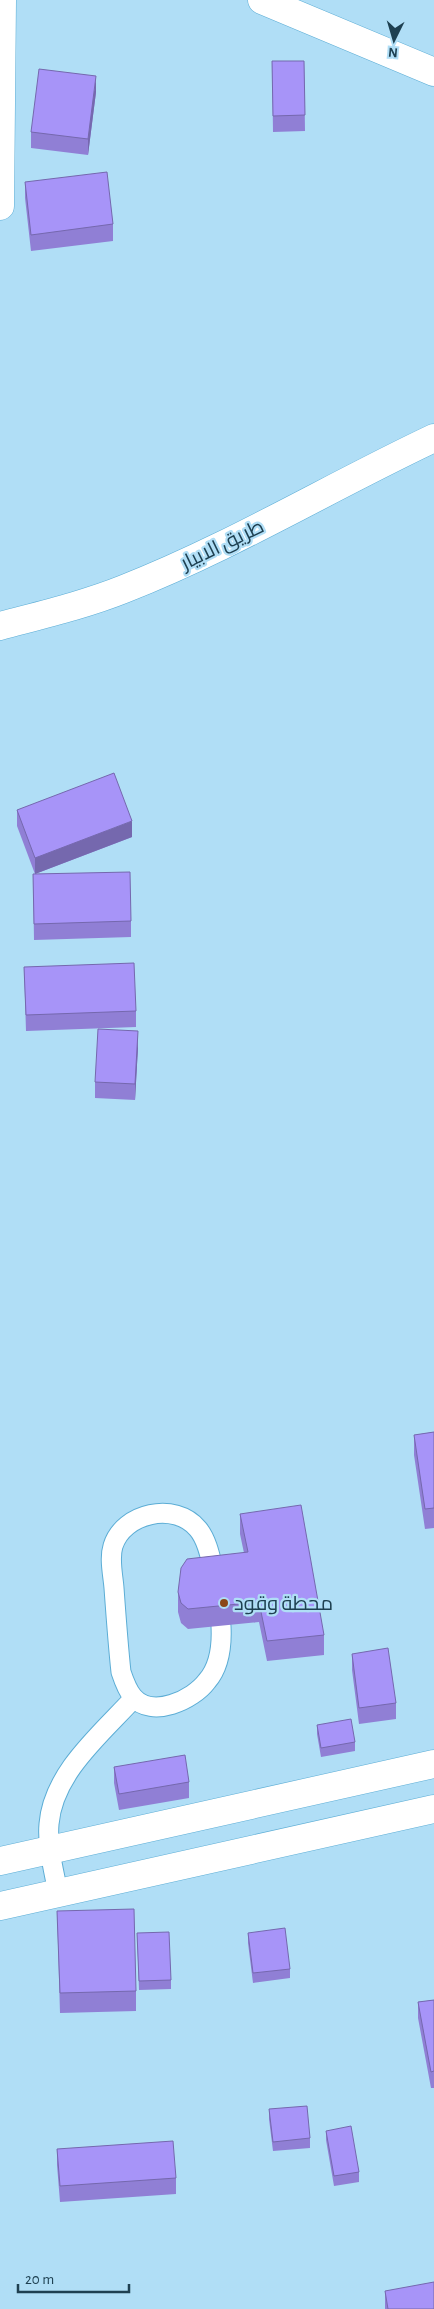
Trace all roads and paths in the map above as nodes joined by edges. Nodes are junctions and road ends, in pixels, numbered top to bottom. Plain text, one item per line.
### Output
1 (2, 0) edge
2 (262, 0) edge
3 (434, 72) edge
4 (0, 206) edge
5 (434, 438) edge
6 (0, 626) edge
7 (215, 1576) edge
8 (221, 1626) edge
9 (134, 1698) junction
10 (434, 1764) edge
11 (434, 1809) edge
12 (50, 1850) junction
13 (0, 1861) edge
14 (58, 1893) junction
15 (0, 1906) edge

1 - 4 street
2 - 3 street
5 - 6 street, طريق الابيار
7 - 9 lane
8 - 9 lane
9 - 12 lane
10 - 12 street
11 - 14 street
12 - 13 street
12 - 14 lane
14 - 15 street

